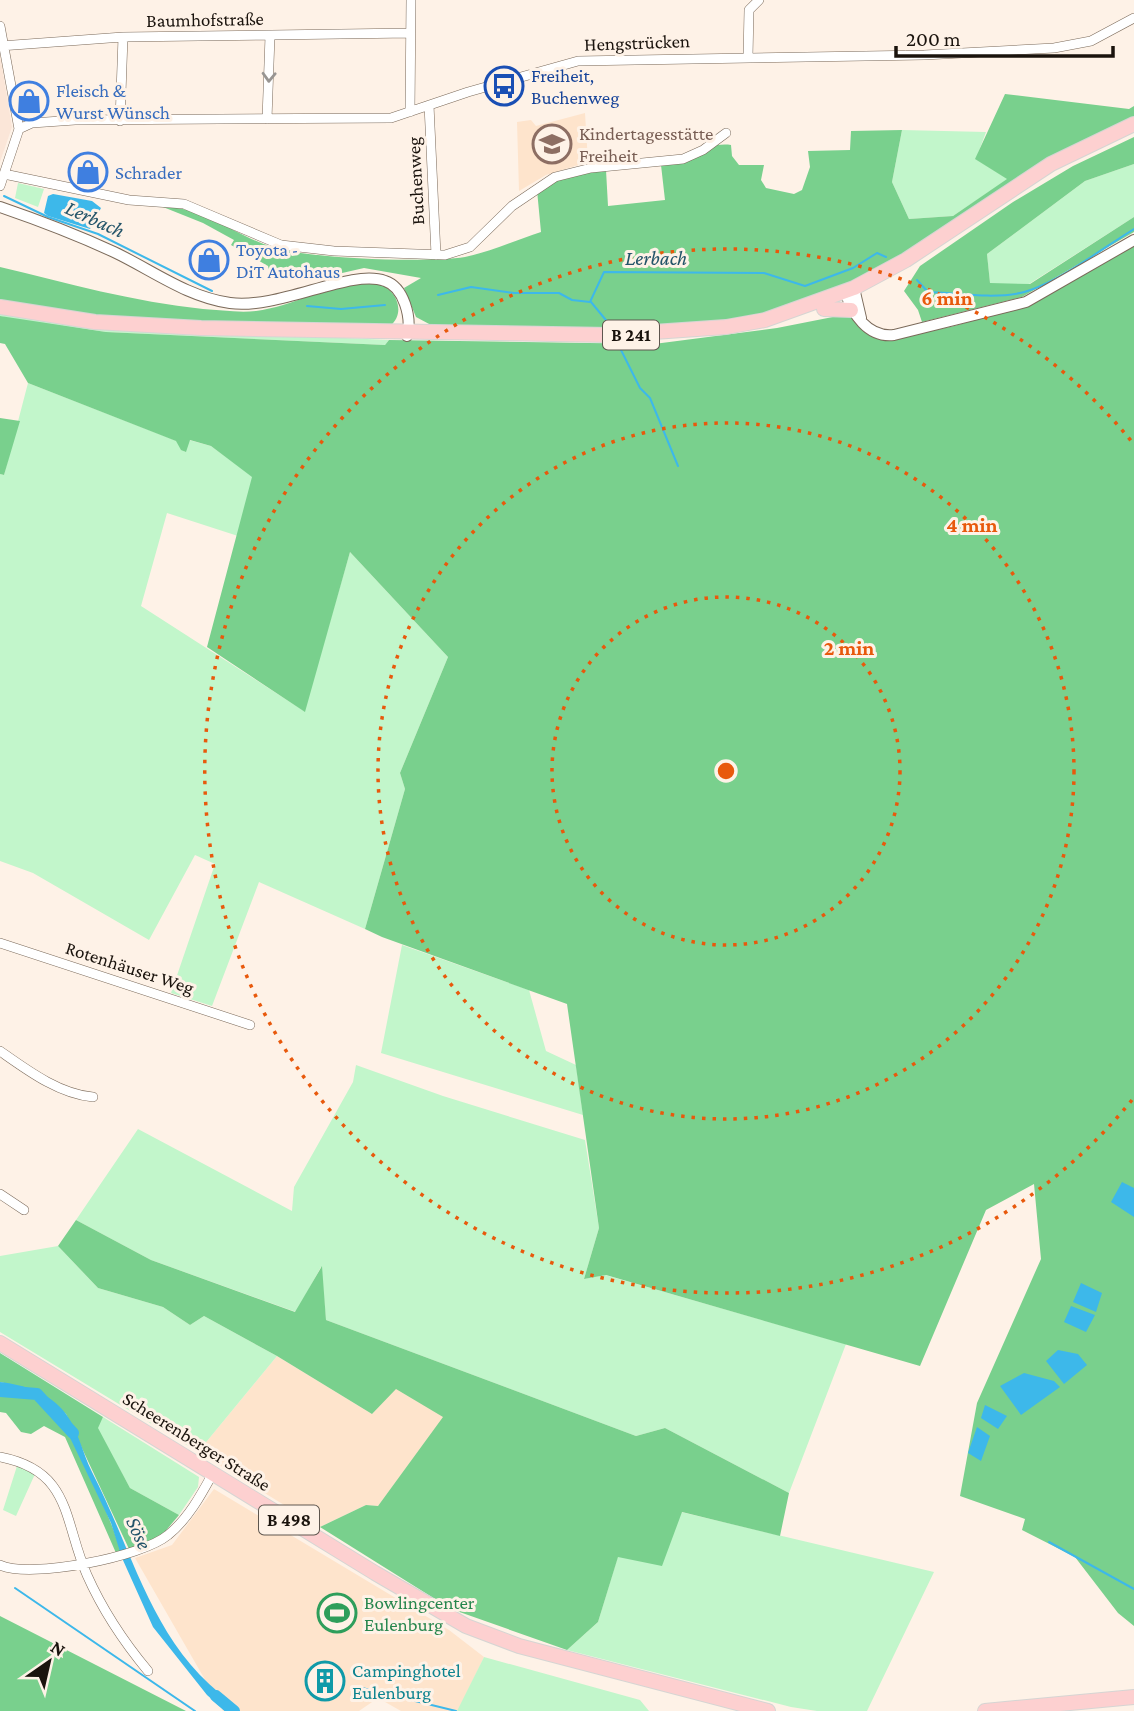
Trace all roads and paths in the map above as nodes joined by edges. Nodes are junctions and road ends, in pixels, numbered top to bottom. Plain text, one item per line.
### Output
1 (411, 0) edge
2 (760, 0) edge
3 (1134, 18) edge
4 (0, 26) edge
5 (410, 33) junction
6 (270, 36) junction
7 (123, 37) junction
8 (2, 46) edge
9 (748, 57) junction
10 (429, 105) junction
11 (410, 113) junction
12 (267, 119) junction
13 (120, 121) junction
14 (1134, 124) edge
15 (19, 129) junction
16 (726, 133) dead end
17 (1134, 133) edge
18 (4, 174) junction
19 (0, 186) edge
20 (0, 207) edge
21 (1134, 240) edge
22 (436, 256) junction
23 (853, 300) junction
24 (0, 307) edge
25 (406, 334) junction
26 (0, 943) edge
27 (250, 1025) dead end
28 (0, 1051) edge
29 (93, 1097) dead end
30 (0, 1194) edge
31 (24, 1210) dead end
32 (0, 1343) edge
33 (0, 1457) edge
34 (211, 1476) junction
35 (0, 1564) edge
36 (83, 1564) junction
37 (148, 1671) dead end
38 (1134, 1697) edge
39 (768, 1711) edge
40 (985, 1711) edge

1 - 5 street
2 - 9 street
3 - 9 street, Hengstrücken
4 - 8 street
5 - 6 street, Baumhofstraße
5 - 11 street
6 - 7 street, Baumhofstraße
6 -> 12 street
7 - 8 street, Baumhofstraße
7 - 13 street
8 - 15 street
9 - 10 street, Hengstrücken
10 - 11 street, Hengstrücken
10 - 22 street, Buchenweg
11 - 12 street, Hengstrücken
12 - 13 street, Hengstrücken
13 - 15 street, Hengstrücken
14 - 23 main road, B 241
15 - 18 street
16 - 22 street
17 - 23 main road, B 241
18 - 19 street
18 - 22 street
20 - 25 street
21 - 23 street
23 - 25 main road, B 241
23 - 25 main road, B 241
24 - 25 main road, B 241
26 - 27 street, Rotenhäuser Weg
28 - 29 street
30 - 31 street
32 - 34 main road, Scheerenberger Straße / B 498
33 - 36 street
34 - 36 street
34 - 39 main road, Scheerenberger Straße / B 498
35 - 36 street
36 - 37 street
38 - 40 main road

